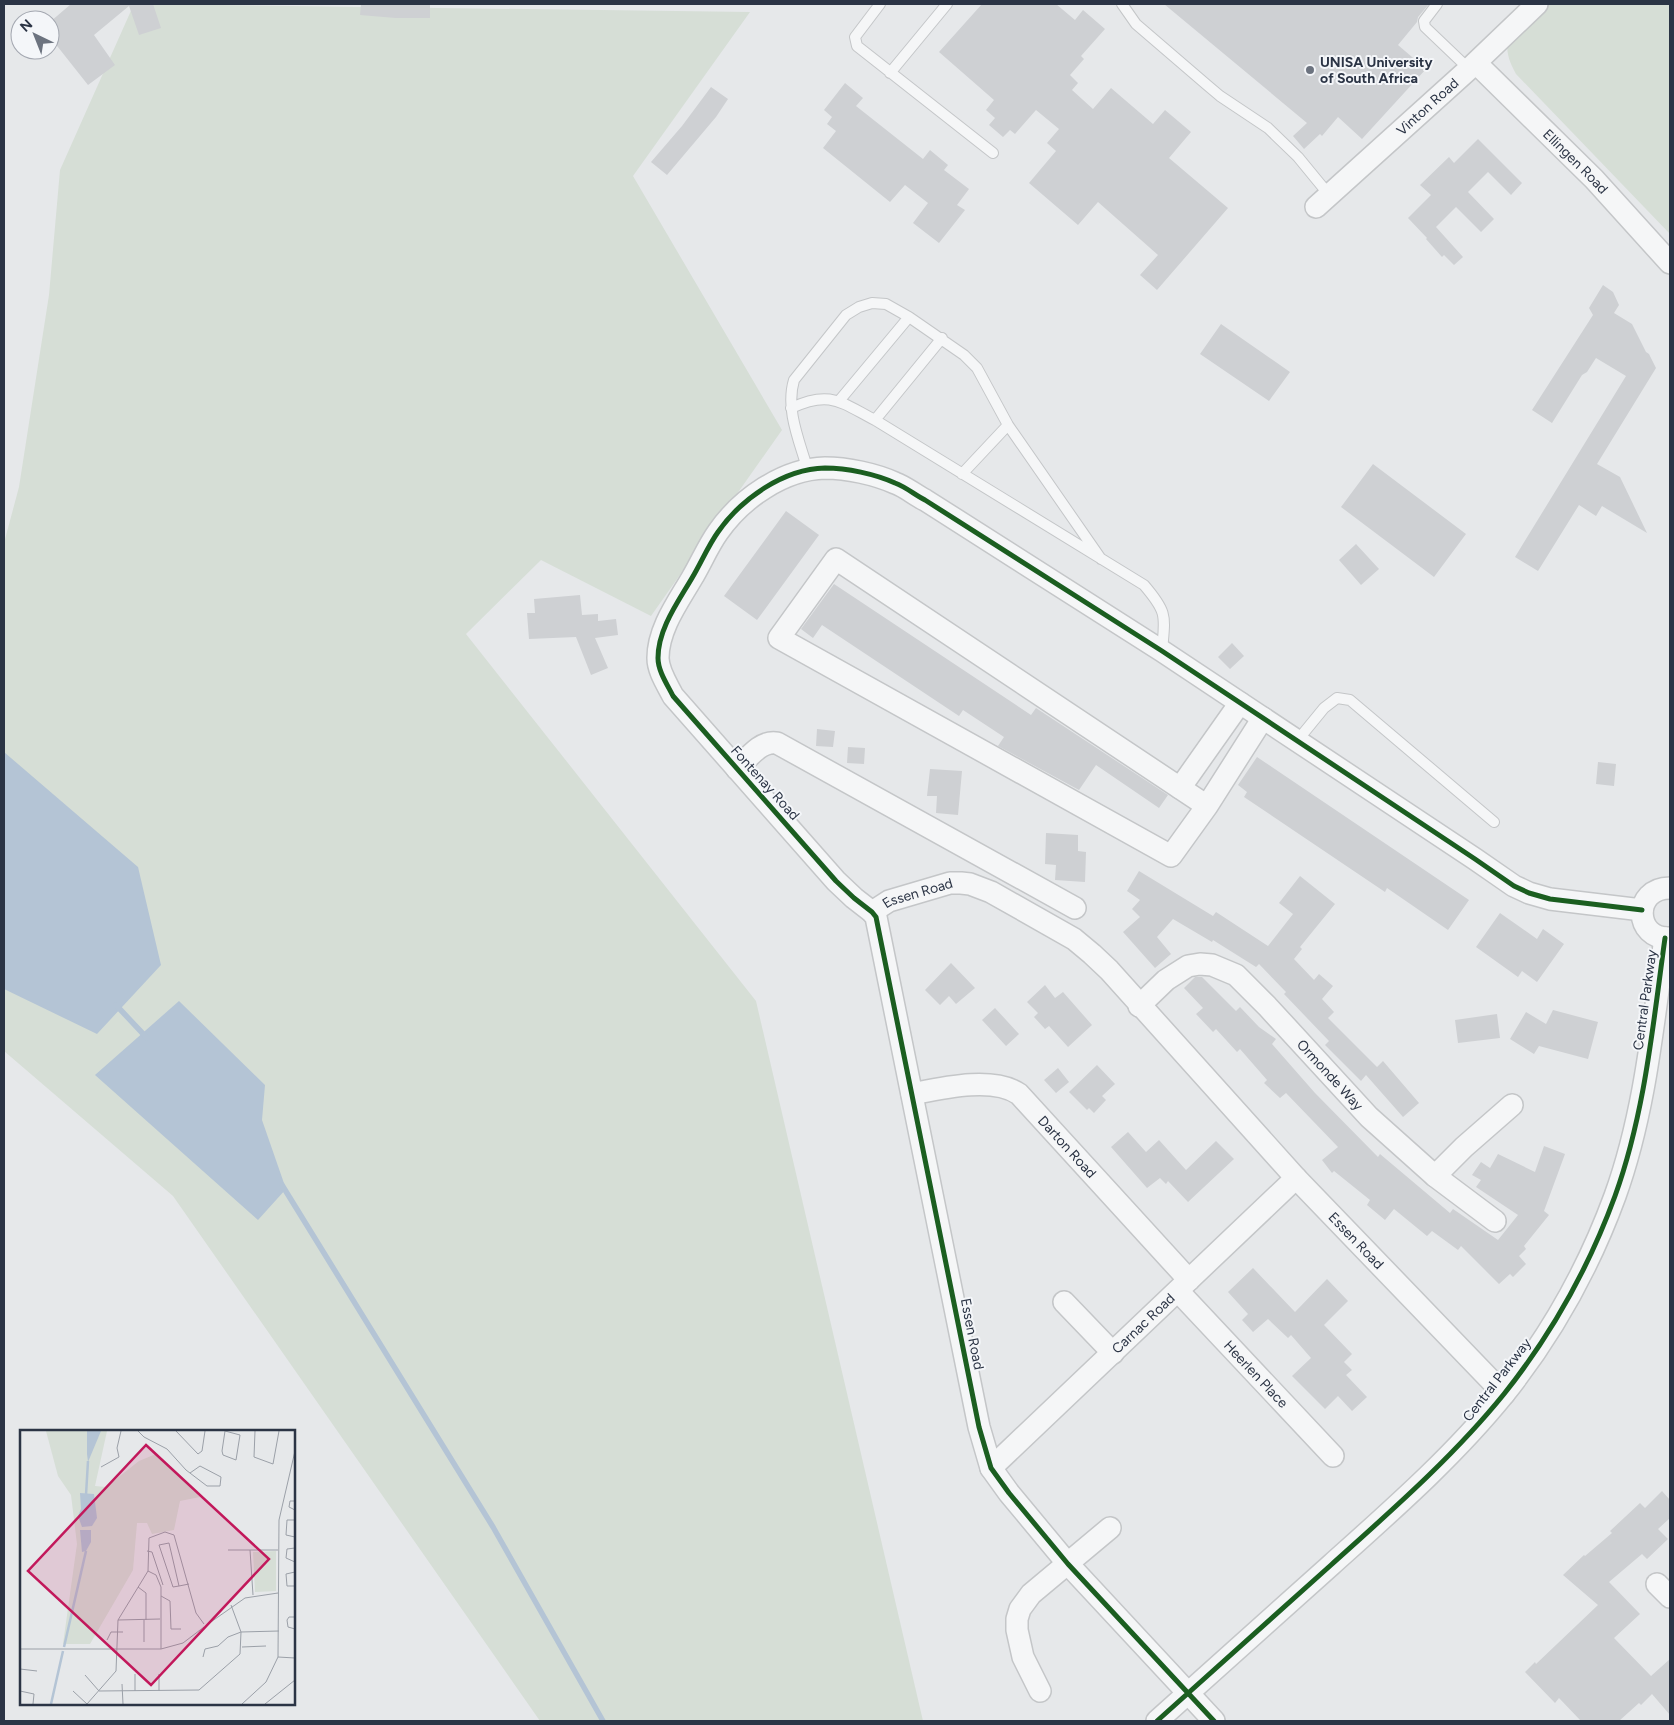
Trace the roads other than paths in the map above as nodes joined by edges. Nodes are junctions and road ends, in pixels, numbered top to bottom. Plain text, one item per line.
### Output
1 (880, 4) edge
2 (947, 4) edge
3 (1122, 4) edge
4 (1437, 4) edge
5 (1537, 4) edge
6 (1472, 66) junction
7 (890, 73) junction
8 (993, 154) dead end
9 (1323, 202) joint
10 (1670, 263) edge
11 (909, 317) junction
12 (942, 338) junction
13 (838, 402) junction
14 (790, 408) junction
15 (875, 420) junction
16 (1008, 424) junction
17 (808, 471) junction
18 (962, 474) junction
19 (1101, 560) junction
20 (1162, 651) junction
21 (1240, 703) junction
22 (1263, 718) junction
23 (1297, 741) junction
24 (737, 769) junction
25 (1180, 788) junction
26 (1207, 806) junction
27 (1494, 822) dead end
28 (1670, 888) edge
29 (1075, 908) dead end
30 (1642, 910) junction
31 (872, 912) junction
32 (1668, 938) edge
33 (1139, 1006) junction
34 (912, 1094) junction
35 (1512, 1105) dead end
36 (1435, 1176) junction
37 (1296, 1178) junction
38 (1495, 1221) dead end
39 (1184, 1286) junction
40 (1064, 1302) dead end
41 (1113, 1353) junction
42 (1504, 1394) junction
43 (1333, 1456) dead end
44 (991, 1468) junction
45 (1110, 1528) dead end
46 (1068, 1564) junction
47 (1040, 1690) dead end
48 (1187, 1694) junction
49 (1157, 1721) edge
50 (1214, 1721) edge

1 - 7 lane
2 - 7 lane
3 - 9 lane
4 - 6 lane
5 - 6 street, Vinton Road
6 - 9 street, Vinton Road
6 - 10 street, Ellingen Road
7 - 8 lane
11 - 12 lane
11 - 13 lane
11 - 14 lane
12 - 15 lane
12 - 16 lane
13 - 14 lane
13 - 15 lane
14 - 17 lane
15 - 18 lane
16 - 18 lane
16 - 19 lane
17 - 20 street
17 - 24 street, Fontenay Road
18 - 19 lane
19 - 20 lane
20 - 21 street
21 - 22 street
21 - 25 street
22 - 23 street
22 - 26 street
23 - 27 lane
23 - 30 street
24 - 29 street
24 - 31 street, Fontenay Road
25 - 26 street
25 - 26 street
28 - 30 street
30 - 32 street
31 - 33 street, Essen Road
31 - 34 street, Essen Road
32 - 42 street, Central Parkway
33 - 36 street, Ormonde Way
33 - 37 street, Essen Road
34 - 39 street, Darton Road
34 - 44 street, Essen Road
35 - 36 street
36 - 38 street, Ormonde Way
37 - 39 street, Carnac Road
37 - 42 street, Essen Road
39 - 41 street, Carnac Road
39 - 43 street, Heerlen Place
40 - 41 street
41 - 44 street, Carnac Road
42 - 48 street, Central Parkway
44 - 46 street, Essen Road
45 - 46 street
46 - 47 street
46 - 48 street, Essen Road
48 - 49 street, Central Parkway
48 - 50 street, Essen Road

